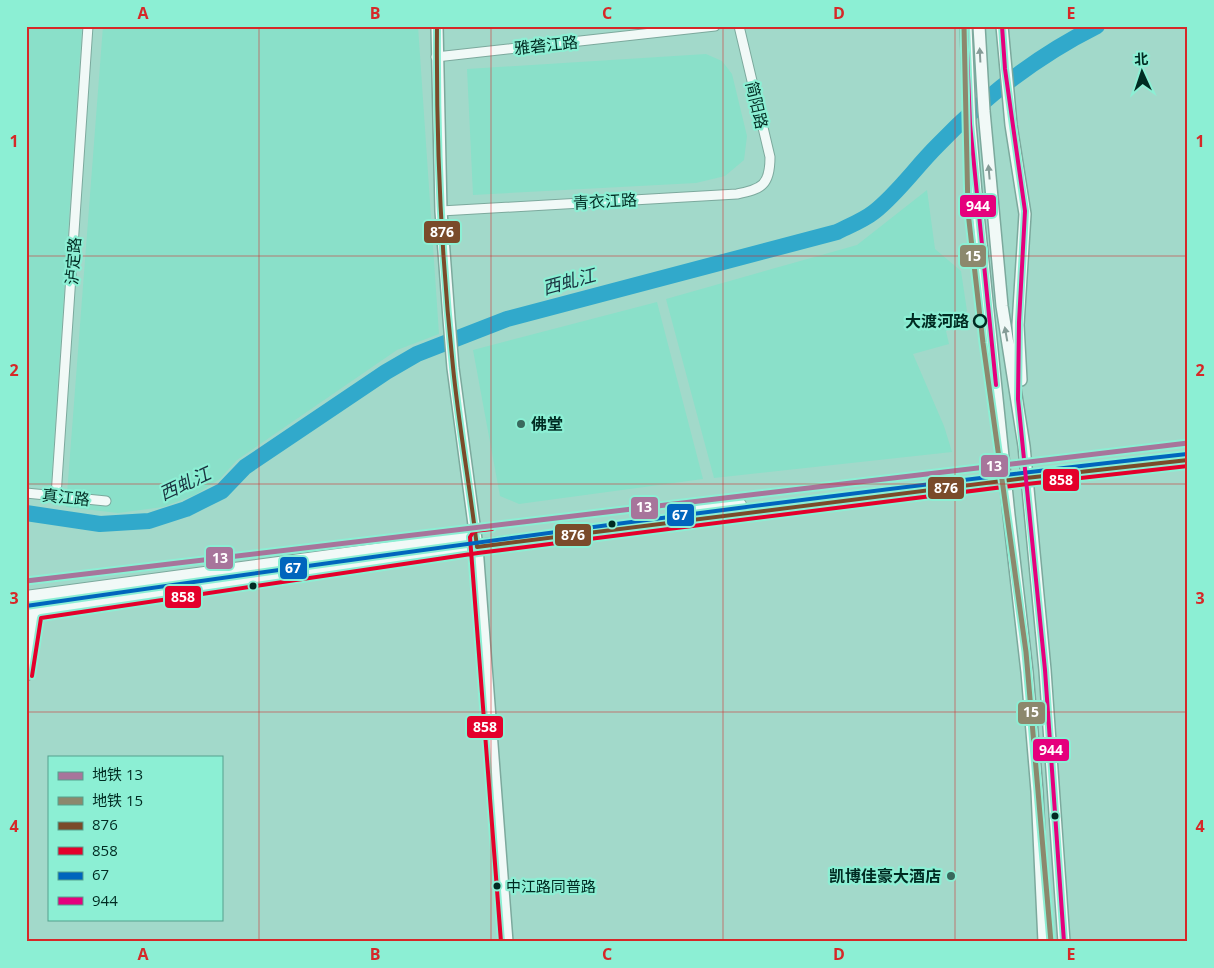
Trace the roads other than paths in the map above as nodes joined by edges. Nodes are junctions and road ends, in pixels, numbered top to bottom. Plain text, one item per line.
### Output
1 (88, 26) edge
2 (437, 26) edge
3 (715, 26) edge
4 (739, 26) edge
5 (966, 26) edge
6 (979, 26) edge
7 (1002, 26) edge
8 (436, 58) junction
9 (765, 183) joint
10 (442, 211) junction
11 (1018, 399) junction
12 (1188, 451) edge
13 (1188, 460) edge
14 (1026, 474) junction
15 (1005, 477) junction
16 (26, 493) edge
17 (56, 496) junction
18 (106, 501) dead end
19 (476, 542) junction
20 (31, 605) edge
21 (26, 676) edge
22 (507, 942) edge
23 (1044, 942) edge
24 (1064, 942) edge

1 - 17 street, 泸定路
2 - 8 main road
3 - 8 street, 雅砻江路
4 - 9 street, 简阳路
5 - 15 main road
11 -> 6 main road
7 - 11 main road
8 - 10 main road
9 - 10 street, 青衣江路
10 - 19 main road
11 - 14 main road
12 - 14 main road
13 - 14 main road
14 - 15 main road
14 - 24 main road
15 - 19 main road
15 - 23 main road
16 - 17 street, 真江路
17 - 18 street, 真江路
19 - 20 main road
19 - 22 main road
20 - 21 main road

